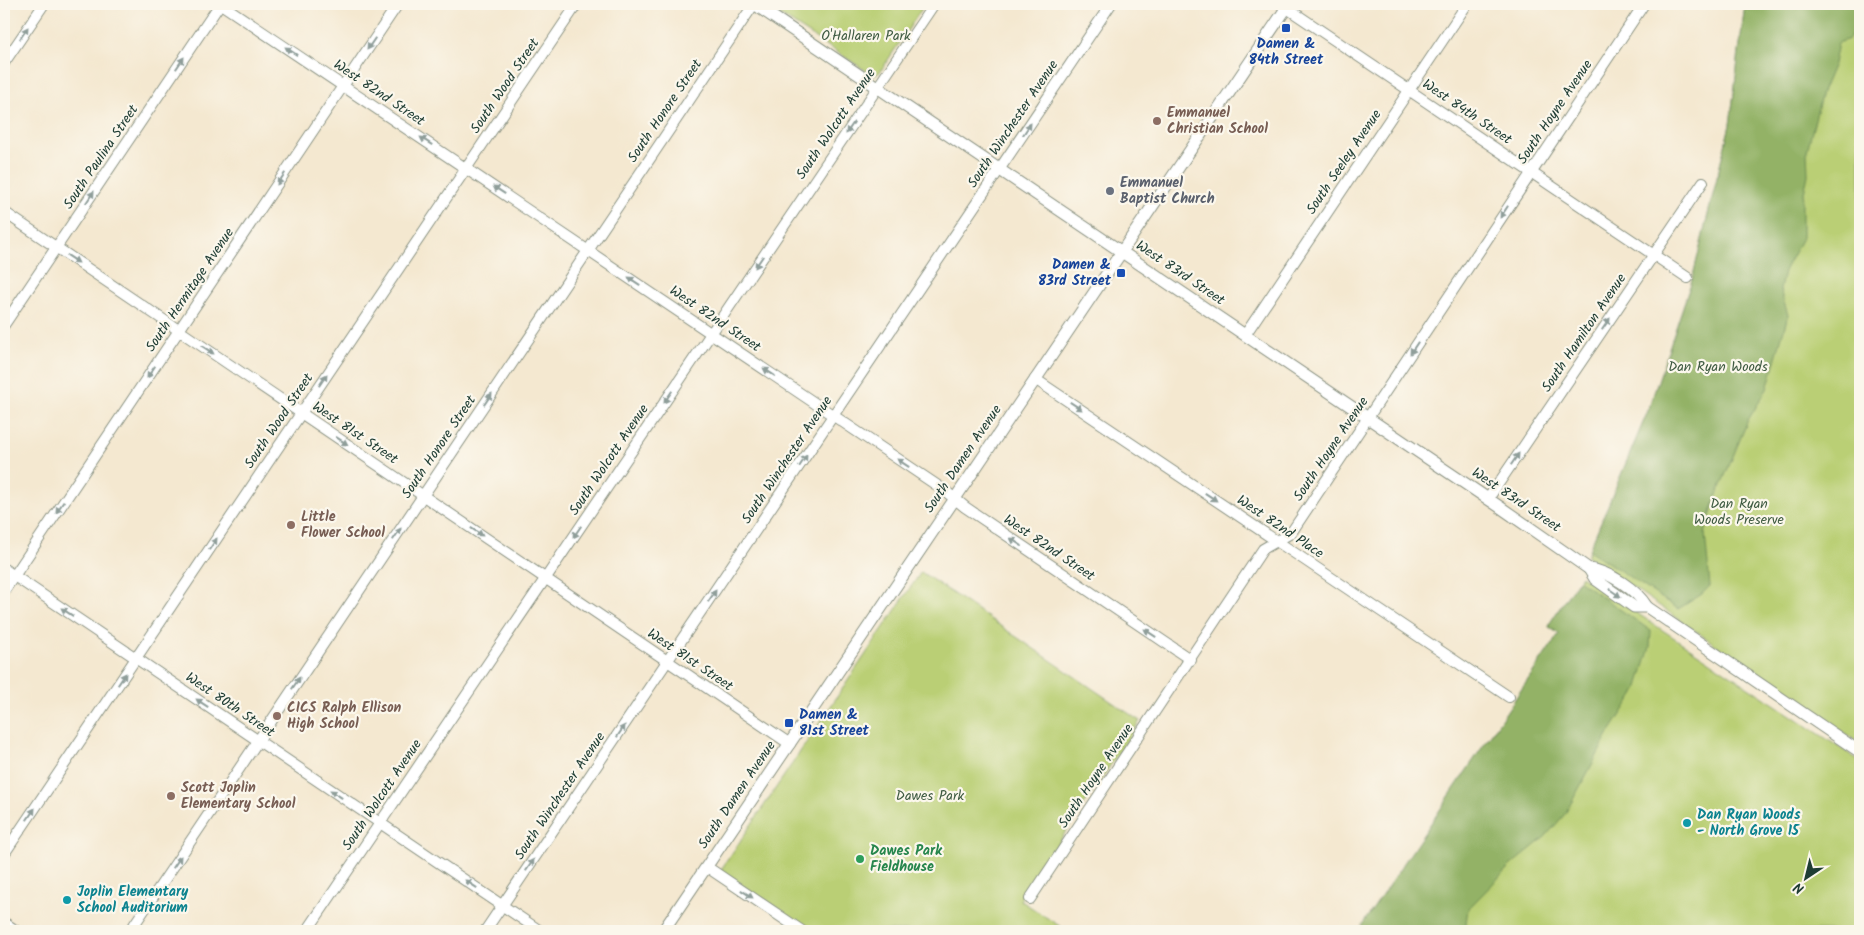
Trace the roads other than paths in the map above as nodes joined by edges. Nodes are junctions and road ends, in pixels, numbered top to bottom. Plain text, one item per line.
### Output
1 (44, 4) edge
2 (221, 4) edge
3 (398, 4) edge
4 (577, 4) edge
5 (754, 4) edge
6 (934, 4) edge
7 (1111, 4) edge
8 (1467, 4) edge
9 (1644, 4) edge
10 (1285, 5) edge
11 (4, 63) edge
12 (343, 86) junction
13 (878, 87) junction
14 (1409, 90) junction
15 (466, 168) junction
16 (999, 170) junction
17 (1531, 172) junction
18 (1703, 182) dead end
19 (4, 212) edge
20 (56, 247) junction
21 (588, 250) junction
22 (1121, 252) junction
23 (1653, 254) junction
24 (1688, 278) dead end
25 (4, 325) edge
26 (179, 330) junction
27 (711, 333) junction
28 (1245, 335) junction
29 (1035, 379) junction
30 (301, 413) junction
31 (834, 416) junction
32 (1368, 418) junction
33 (423, 496) junction
34 (1488, 499) junction
35 (954, 500) junction
36 (1278, 542) junction
37 (4, 569) edge
38 (14, 576) junction
39 (546, 579) junction
40 (4, 591) edge
41 (136, 658) junction
42 (1191, 660) junction
43 (668, 661) junction
44 (1509, 698) dead end
45 (257, 740) junction
46 (790, 744) junction
47 (1860, 752) edge
48 (380, 823) junction
49 (4, 854) edge
50 (706, 867) junction
51 (1030, 899) dead end
52 (503, 906) junction
53 (4, 925) edge
54 (13, 931) edge
55 (130, 931) edge
56 (307, 931) edge
57 (485, 931) edge
58 (540, 931) edge
59 (663, 931) edge
60 (802, 931) edge

11 -> 1 street
12 -> 2 street, West 82nd Street
20 -> 2 street, South Paulina Street
3 -> 12 street, South Hermitage Avenue
4 - 15 street, South Wood Street
5 - 13 street, West 83rd Street
5 - 21 street, South Honore Street
6 - 13 street, South Wolcott Avenue
16 -> 7 street, South Winchester Avenue
8 - 14 street, South Seeley Avenue
9 - 17 street, South Hoyne Avenue
10 - 14 street, West 84th Street
10 - 22 street, South Damen Avenue
15 -> 12 street, West 82nd Street
12 -> 26 street, South Hermitage Avenue
13 - 16 street, West 83rd Street
13 -> 27 street, South Wolcott Avenue
14 - 17 street, West 84th Street
14 - 28 street, South Seeley Avenue
21 -> 15 street, West 82nd Street
30 -> 15 street, South Wood Street
16 - 22 street, West 83rd Street
16 - 31 street, South Winchester Avenue
17 - 23 street, West 84th Street
17 -> 32 street, South Hoyne Avenue
18 - 23 street, South Hamilton Avenue
19 - 20 street, West 81st Street
20 - 25 street, South Paulina Street
20 -> 26 street, West 81st Street
27 -> 21 street, West 82nd Street
33 -> 21 street, South Honore Street
22 - 28 street, West 83rd Street
22 - 29 street, South Damen Avenue
23 - 24 street, West 84th Street
34 -> 23 street, South Hamilton Avenue
26 -> 30 street, West 81st Street
26 -> 38 street, South Hermitage Avenue
31 -> 27 street, West 82nd Street
27 -> 39 street, South Wolcott Avenue
28 - 32 street, West 83rd Street
29 - 35 street, South Damen Avenue
29 -> 36 street, West 82nd Place
30 -> 33 street, West 81st Street
41 -> 30 street, South Wood Street
35 -> 31 street, West 82nd Street
43 -> 31 street, South Winchester Avenue
32 - 34 street, West 83rd Street
32 - 36 street, South Hoyne Avenue
33 -> 39 street, West 81st Street
45 -> 33 street, South Honore Street
34 - 47 street, West 83rd Street
42 -> 35 street, West 82nd Street
35 - 46 street, South Damen Avenue
36 - 42 street, South Hoyne Avenue
36 - 44 street, West 82nd Place
37 - 38 street, West 80th Street
38 - 40 street, South Hermitage Avenue
41 -> 38 street, West 80th Street
39 - 43 street, West 81st Street
39 - 48 street, South Wolcott Avenue
45 -> 41 street, West 80th Street
49 -> 41 street, South Wood Street
42 - 51 street, South Hoyne Avenue
43 - 46 street, West 81st Street
52 -> 43 street, South Winchester Avenue
48 -> 45 street, West 80th Street
55 -> 45 street, South Honore Street
46 - 50 street, South Damen Avenue
52 -> 48 street, West 80th Street
48 - 56 street, South Wolcott Avenue
50 - 59 street, South Damen Avenue
50 -> 60 street
52 - 57 street, South Winchester Avenue
52 - 58 street, West 80th Street
53 - 54 main road

